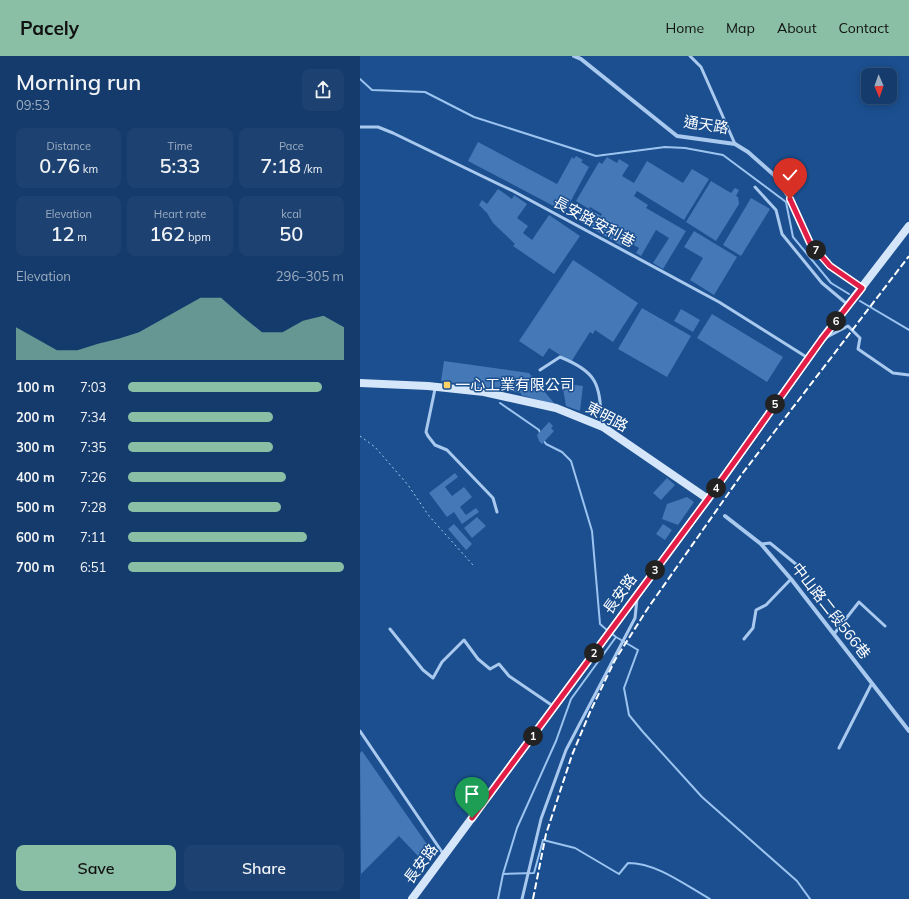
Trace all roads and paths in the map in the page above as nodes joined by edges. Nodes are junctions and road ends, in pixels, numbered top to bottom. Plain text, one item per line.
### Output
1 (574, 56) edge
2 (690, 56) edge
3 (360, 127) edge
4 (735, 144) junction
5 (755, 187) dead end
6 (909, 226) edge
7 (862, 288) junction
8 (849, 305) junction
9 (822, 339) junction
10 (808, 358) junction
11 (540, 370) dead end
12 (909, 375) edge
13 (360, 383) edge
14 (436, 387) junction
15 (603, 427) junction
16 (360, 436) edge
17 (708, 499) junction
18 (497, 512) dead end
19 (724, 516) dead end
20 (761, 544) junction
21 (473, 565) dead end
22 (797, 565) dead end
23 (791, 579) junction
24 (637, 595) junction
25 (885, 626) dead end
26 (390, 629) dead end
27 (834, 634) junction
28 (744, 640) dead end
29 (872, 683) junction
30 (554, 707) junction
31 (360, 731) edge
32 (909, 731) edge
33 (839, 748) dead end
34 (445, 855) junction
35 (412, 899) edge
36 (522, 899) edge

1 - 4 street, 通天路
2 - 4 lane
3 - 10 lane, 長安路安利巷
4 - 7 street, 通天路
5 - 8 lane
6 - 7 main road
7 - 8 main road
8 - 9 main road, 長安路
9 - 10 main road, 長安路
9 - 12 lane
10 - 17 main road, 長安路
11 - 15 lane
13 - 14 main road, 東明路
14 - 15 main road, 東明路
14 - 18 lane
15 - 17 main road, 東明路
16 - 21 path
17 - 24 main road, 長安路
19 - 20 street, 中山路二段566巷
20 - 22 lane
20 - 23 street, 中山路二段566巷
23 - 27 street, 中山路二段566巷
23 - 28 lane
24 - 30 main road, 長安路
24 - 36 lane
25 - 27 lane
26 - 30 lane
27 - 29 street, 中山路二段566巷
29 - 32 street, 中山路二段566巷
29 - 33 lane
30 - 34 main road, 長安路
31 - 34 lane
34 - 35 main road, 長安路

